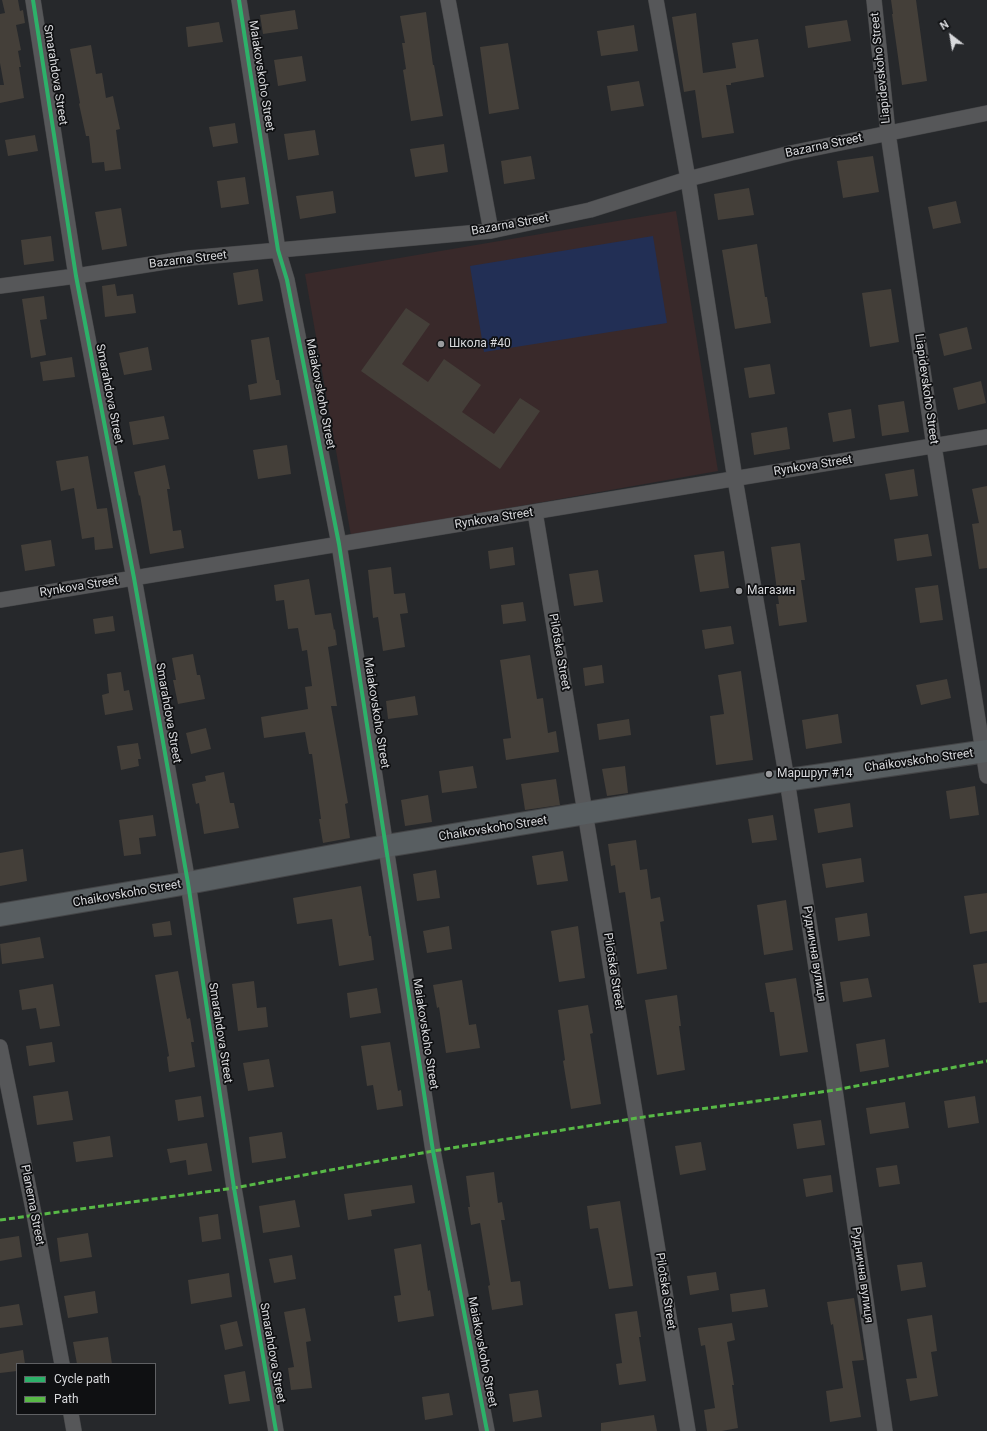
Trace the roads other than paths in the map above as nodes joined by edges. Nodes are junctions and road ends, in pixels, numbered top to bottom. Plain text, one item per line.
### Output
1 (33, 0) edge
2 (239, 0) edge
3 (448, 0) edge
4 (656, 0) edge
5 (874, 0) edge
6 (987, 113) edge
7 (888, 132) junction
8 (688, 179) junction
9 (491, 231) junction
10 (278, 250) junction
11 (76, 276) junction
12 (0, 286) edge
13 (987, 437) edge
14 (934, 446) junction
15 (734, 479) junction
16 (535, 512) junction
17 (339, 544) junction
18 (134, 578) junction
19 (0, 600) edge
20 (985, 751) edge
21 (987, 776) edge
22 (787, 780) junction
23 (586, 813) junction
24 (386, 846) junction
25 (188, 883) junction
26 (0, 915) edge
27 (0, 1047) edge
28 (62, 1363) edge
29 (71, 1415) edge
30 (74, 1431) edge
31 (276, 1431) edge
32 (487, 1431) edge
33 (688, 1431) edge
34 (885, 1431) edge

1 - 11 street, Smarahdova Street
2 - 10 street, Maiakovskoho Street
3 - 9 street
4 - 8 street, Руднична вулиця
5 - 7 street, Liapidevskoho Street
6 - 7 street, Bazarna Street
7 - 8 street, Bazarna Street
7 - 14 street, Liapidevskoho Street
8 - 9 street, Bazarna Street
8 - 15 street, Руднична вулиця
9 - 10 street, Bazarna Street
10 - 11 street, Bazarna Street
10 - 17 street, Maiakovskoho Street
11 - 12 street, Bazarna Street
11 - 18 street, Smarahdova Street
13 - 14 street, Rynkova Street
14 - 15 street, Rynkova Street
14 - 20 street, Liapidevskoho Street
15 - 16 street, Rynkova Street
15 - 22 street, Руднична вулиця
16 - 17 street, Rynkova Street
16 - 23 street, Pilotska Street
17 - 18 street, Rynkova Street
17 - 24 street, Maiakovskoho Street
18 - 19 street, Rynkova Street
18 - 25 street, Smarahdova Street
20 - 21 street, Liapidevskoho Street
20 - 22 street, Chaikovskoho Street
22 - 23 street, Chaikovskoho Street
22 - 34 street, Руднична вулиця
23 - 24 street, Chaikovskoho Street
23 - 33 street, Pilotska Street
24 - 25 street, Chaikovskoho Street
24 - 32 street, Maiakovskoho Street
25 - 26 street, Chaikovskoho Street
25 - 31 street, Smarahdova Street
27 - 28 street, Planerna Street
29 - 30 street

